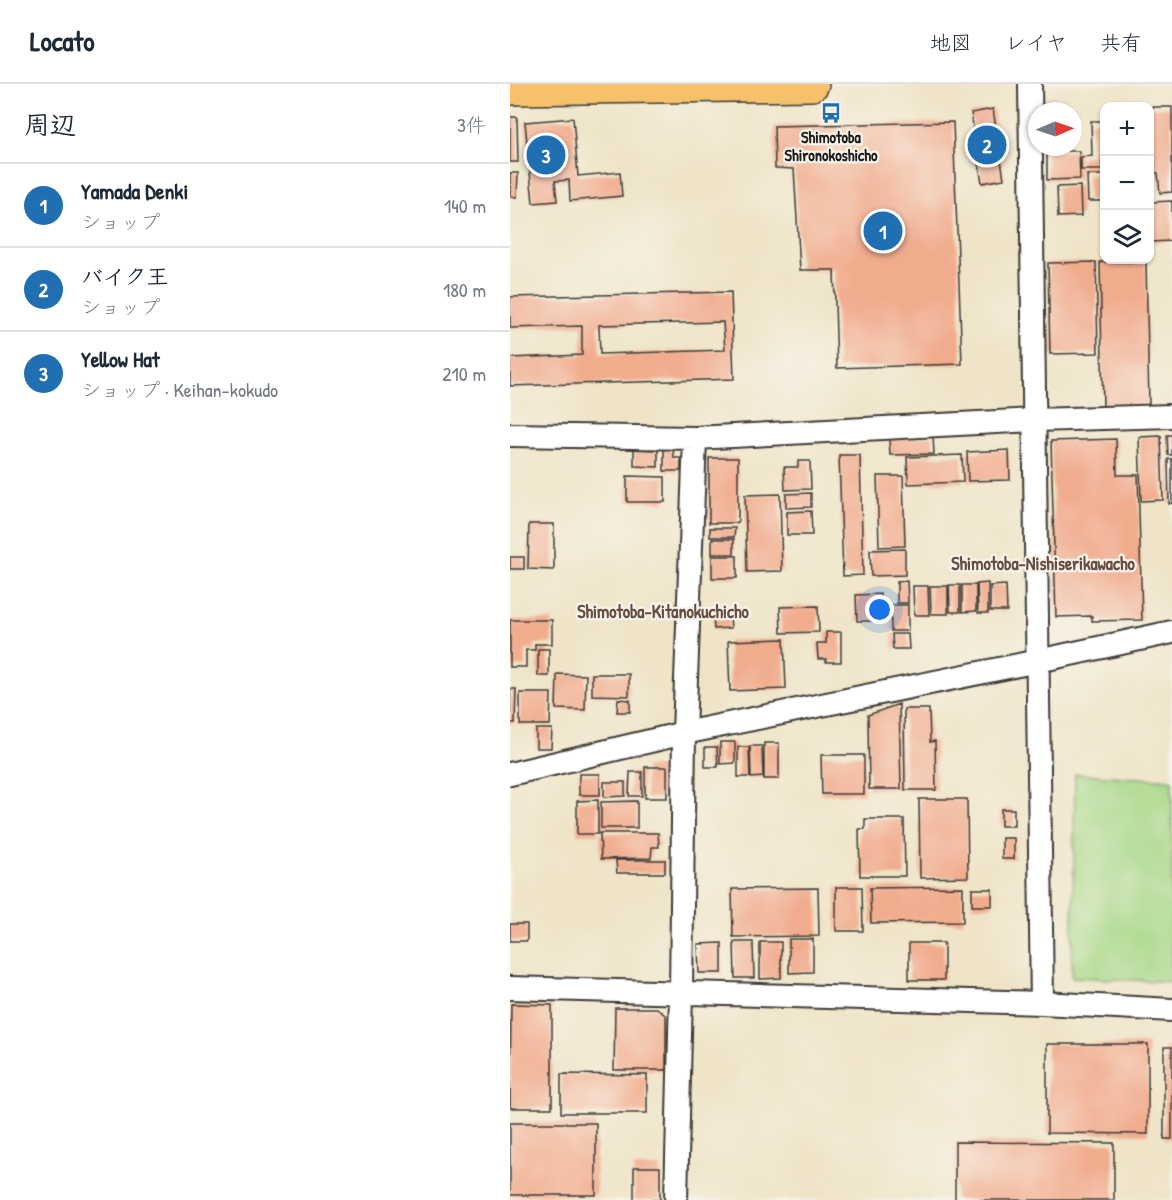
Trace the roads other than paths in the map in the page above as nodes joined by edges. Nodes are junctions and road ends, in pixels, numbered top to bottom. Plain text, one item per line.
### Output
1 (812, 84) edge
2 (1030, 84) edge
3 (642, 85) edge
4 (510, 88) edge
5 (1172, 416) edge
6 (1034, 420) junction
7 (510, 435) edge
8 (694, 438) junction
9 (1172, 632) edge
10 (1038, 661) junction
11 (684, 733) junction
12 (510, 774) edge
13 (510, 988) edge
14 (681, 993) junction
15 (1042, 1003) junction
16 (1172, 1010) edge
17 (676, 1200) edge

1 - 3 highway
2 - 6 street
3 - 4 highway
5 - 6 street
6 - 8 street
6 - 10 street
7 - 8 street
8 - 11 street
9 - 10 street
10 - 11 street
10 - 15 street
11 - 12 street
11 - 14 street
13 - 14 street
14 - 15 street
14 - 17 street
15 - 16 street

